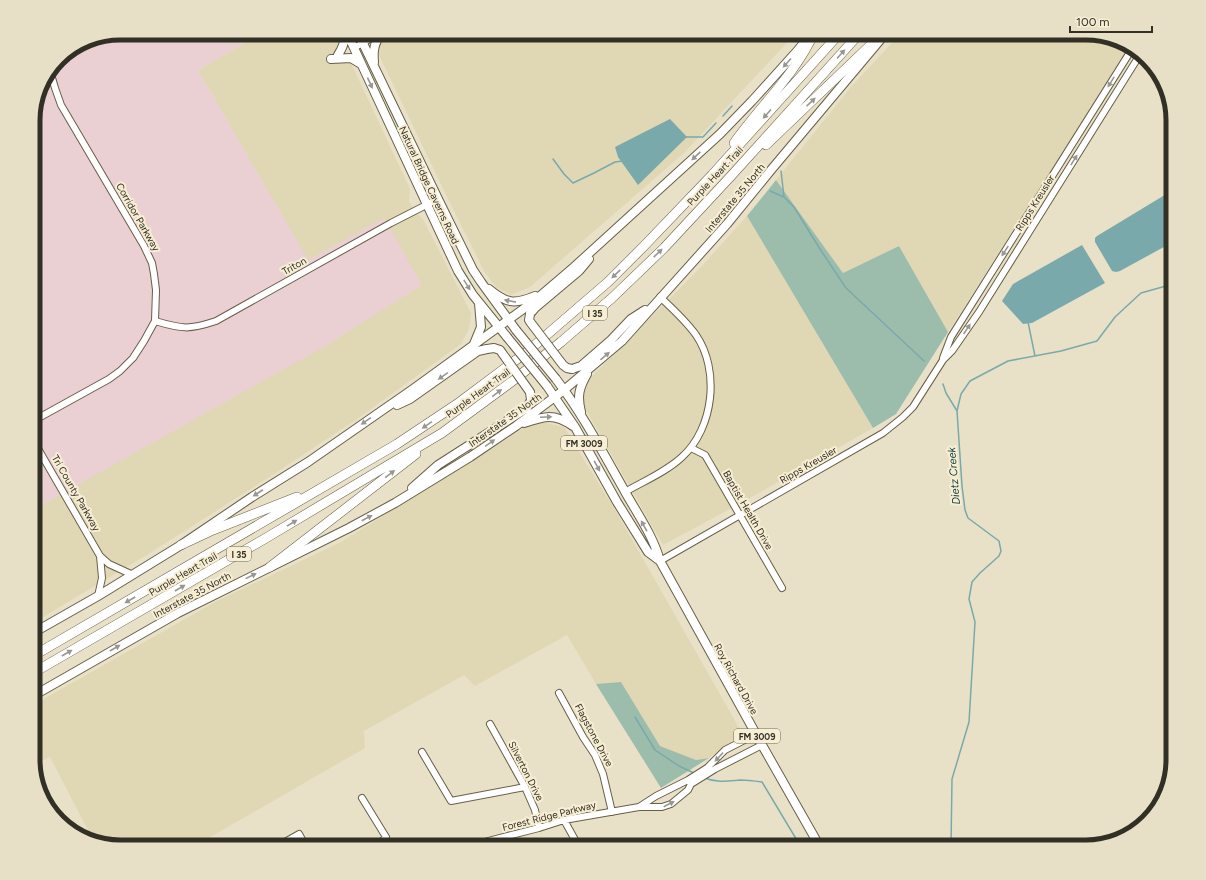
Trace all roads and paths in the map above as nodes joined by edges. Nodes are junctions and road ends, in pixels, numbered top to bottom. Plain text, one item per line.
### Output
1 (345, 40) edge
2 (349, 40) edge
3 (362, 40) edge
4 (368, 40) edge
5 (377, 40) edge
6 (807, 40) edge
7 (810, 40) edge
8 (834, 40) edge
9 (854, 40) edge
10 (878, 40) edge
11 (879, 40) edge
12 (363, 43) junction
13 (354, 48) junction
14 (1130, 53) edge
15 (1137, 59) edge
16 (361, 64) junction
17 (374, 65) junction
18 (52, 78) edge
19 (712, 175) junction
20 (731, 176) junction
21 (438, 199) junction
22 (427, 204) junction
23 (614, 230) junction
24 (481, 282) junction
25 (544, 292) junction
26 (658, 300) junction
27 (479, 302) junction
28 (508, 320) junction
29 (155, 321) junction
30 (498, 328) junction
31 (474, 346) junction
32 (943, 360) junction
33 (590, 369) junction
34 (564, 390) junction
35 (555, 397) junction
36 (379, 413) junction
37 (40, 417) edge
38 (582, 417) junction
39 (516, 426) junction
40 (575, 427) junction
41 (442, 432) junction
42 (690, 448) junction
43 (40, 452) edge
44 (333, 481) junction
45 (625, 492) junction
46 (395, 503) junction
47 (740, 516) junction
48 (181, 545) junction
49 (100, 556) junction
50 (660, 561) junction
51 (270, 567) junction
52 (133, 574) junction
53 (782, 588) dead end
54 (98, 596) junction
55 (40, 629) edge
56 (40, 652) edge
57 (40, 669) edge
58 (40, 692) edge
59 (560, 693) dead end
60 (490, 724) dead end
61 (756, 734) junction
62 (762, 745) junction
63 (422, 752) dead end
64 (689, 782) junction
65 (525, 787) junction
66 (362, 798) dead end
67 (639, 807) junction
68 (612, 812) junction
69 (564, 820) junction
70 (539, 828) junction
71 (288, 840) edge
72 (302, 840) edge
73 (383, 840) edge
74 (492, 840) edge
75 (575, 840) edge
76 (816, 840) edge

1 - 16 main road
2 - 13 main road, Natural Bridge Caverns Road / FM 3009
3 - 12 main road, Natural Bridge Caverns Road / FM 3009
4 - 12 street
5 - 17 main road
6 -> 23 main road
7 - 19 highway
8 -> 19 highway, Purple Heart Trail / I 35
20 -> 9 highway, Purple Heart Trail / I 35
20 -> 10 highway
11 - 26 main road, Interstate 35 North
12 - 13 street
12 - 17 main road, Natural Bridge Caverns Road / FM 3009
13 - 16 main road, Natural Bridge Caverns Road / FM 3009
14 -> 32 street, Ripps Kreusler
32 -> 15 street, Ripps Kreusler
16 -> 22 main road, Natural Bridge Caverns Road / FM 3009
17 - 21 main road, Natural Bridge Caverns Road / FM 3009
18 - 29 street, Corridor Parkway
19 -> 44 highway, Purple Heart Trail / I 35
41 -> 20 highway, Purple Heart Trail / I 35
21 - 22 street, Triton
21 - 24 main road, Natural Bridge Caverns Road / FM 3009
22 -> 27 main road, Natural Bridge Caverns Road / FM 3009
22 - 29 street, Triton
23 - 25 main road
23 - 26 main road, bridge
25 -> 24 main road
24 - 28 main road, Natural Bridge Caverns Road / FM 3009
25 - 28 main road
33 -> 26 main road, Interstate 35 North
26 - 42 street
27 - 30 main road, Natural Bridge Caverns Road / FM 3009
27 - 31 main road
28 - 30 main road
28 - 34 main road, FM 3009, bridge
29 - 37 street, Corridor Parkway
30 - 31 main road
30 - 35 main road, Natural Bridge Caverns Road / FM 3009, bridge
31 - 36 main road
32 - 47 street, Ripps Kreusler
33 - 34 main road, Interstate 35 North
33 - 38 main road
34 - 35 main road, Interstate 35 North
34 - 38 main road, Roy Richard Drive / FM 3009
35 - 39 main road, Interstate 35 North
35 - 40 main road, Roy Richard Drive / FM 3009
46 -> 36 main road, bridge
36 -> 48 main road
38 - 45 main road, Roy Richard Drive / FM 3009
39 -> 40 main road
46 -> 39 main road, Interstate 35 North
40 -> 50 main road, Roy Richard Drive / FM 3009
51 -> 41 highway
57 -> 41 highway, Purple Heart Trail / I 35
42 - 45 street
42 - 47 street, Baptist Health Drive
43 - 49 street, Tri County Parkway
44 - 48 highway
44 -> 56 highway, Purple Heart Trail / I 35
50 -> 45 main road, Roy Richard Drive / FM 3009
51 -> 46 main road, Interstate 35 North
47 - 50 street, Ripps Kreusler
47 - 53 street, Baptist Health Drive
48 - 52 main road
49 - 52 street, Tri County Parkway
49 - 54 street, Tri County Parkway
50 - 61 main road, Roy Richard Drive / FM 3009
58 -> 51 main road, Interstate 35 North
52 - 54 main road
54 - 55 main road
59 - 68 street, Flagstone Drive
60 - 65 street, Silverton Drive
61 - 62 main road, Roy Richard Drive / FM 3009
61 -> 64 street, Forest Ridge Parkway
62 - 64 street, Forest Ridge Parkway
62 - 76 main road, Roy Richard Drive / FM 3009
63 - 65 street
64 - 67 street, Forest Ridge Parkway
67 -> 64 street, Forest Ridge Parkway
65 - 70 street, Silverton Drive
66 - 73 street
67 - 68 street, Forest Ridge Parkway
68 - 69 street, Forest Ridge Parkway
69 - 70 street, Forest Ridge Parkway
69 - 75 street
70 - 74 street, Forest Ridge Parkway
71 - 72 street

